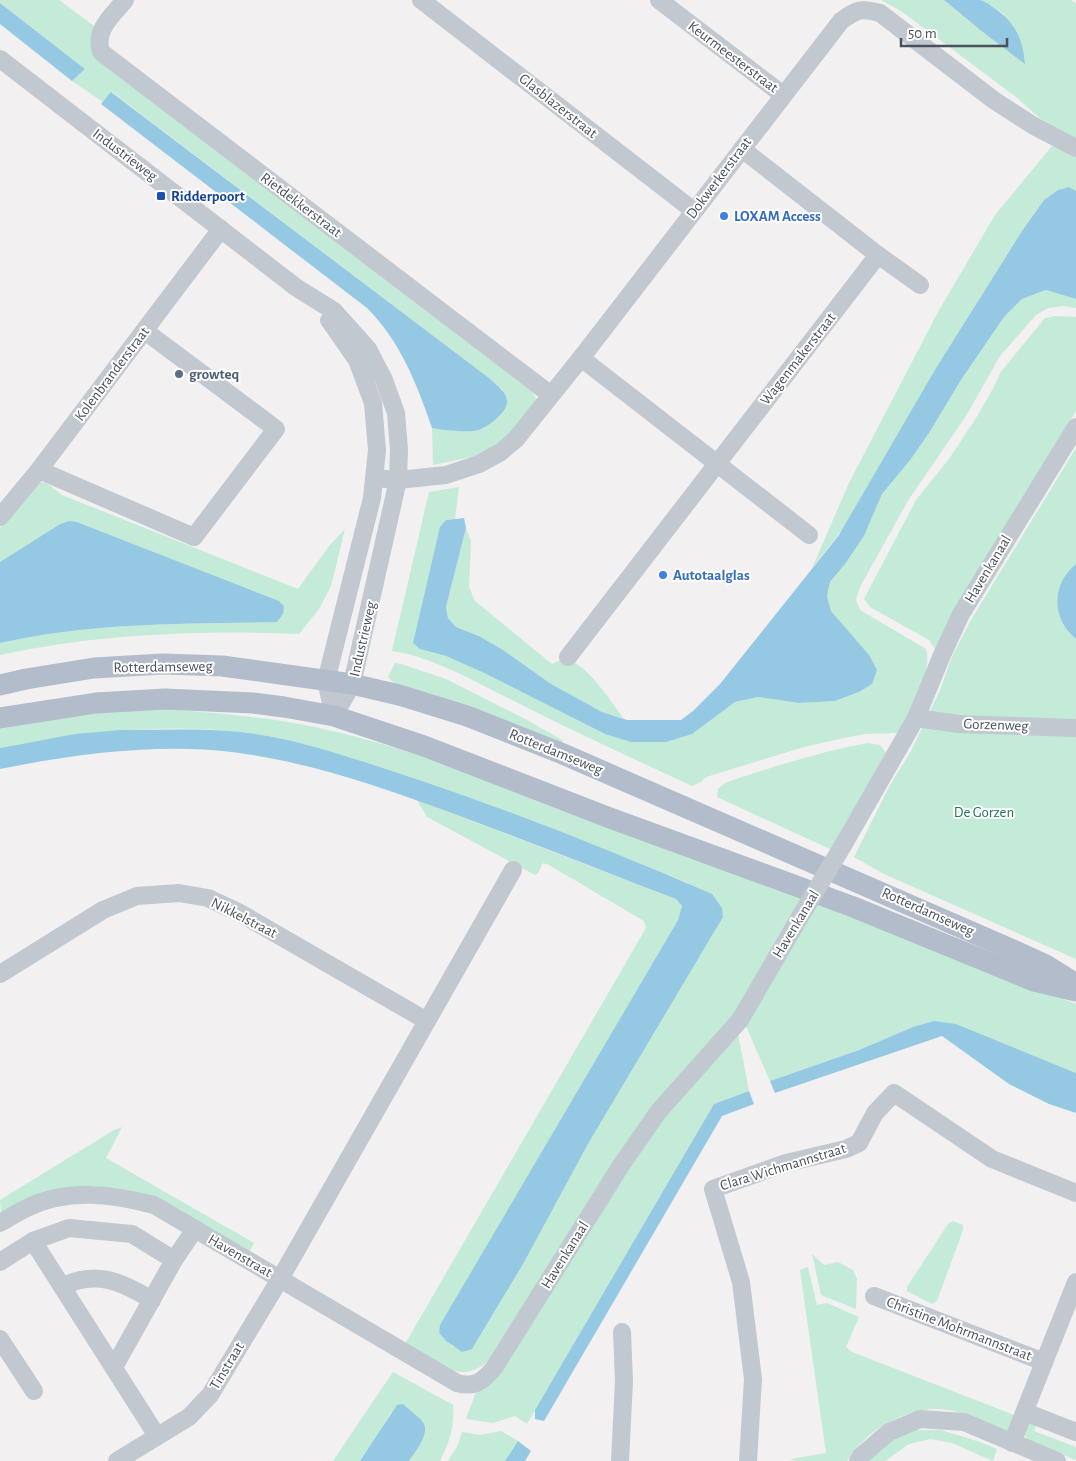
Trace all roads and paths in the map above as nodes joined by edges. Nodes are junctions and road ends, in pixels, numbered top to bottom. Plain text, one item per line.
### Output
1 (125, 0) edge
2 (421, 0) edge
3 (659, 0) edge
4 (0, 58) edge
5 (783, 95) junction
6 (1076, 148) edge
7 (742, 149) junction
8 (694, 211) junction
9 (221, 229) junction
10 (878, 255) junction
11 (920, 285) dead end
12 (297, 288) junction
13 (145, 331) junction
14 (581, 358) junction
15 (551, 395) junction
16 (1076, 427) edge
17 (717, 464) junction
18 (39, 470) junction
19 (375, 478) junction
20 (398, 480) junction
21 (0, 517) edge
22 (809, 535) dead end
23 (568, 657) dead end
24 (326, 681) junction
25 (352, 684) junction
26 (0, 685) edge
27 (334, 716) junction
28 (0, 718) edge
29 (916, 718) junction
30 (1076, 728) edge
31 (513, 870) dead end
32 (0, 974) edge
33 (1076, 984) edge
34 (1076, 991) edge
35 (427, 1021) junction
36 (1076, 1193) edge
37 (0, 1224) edge
38 (195, 1229) junction
39 (32, 1241) junction
40 (174, 1260) junction
41 (0, 1262) edge
42 (280, 1279) junction
43 (62, 1287) junction
44 (1074, 1292) edge
45 (874, 1296) dead end
46 (152, 1300) junction
47 (622, 1332) dead end
48 (0, 1339) edge
49 (1044, 1362) junction
50 (114, 1367) junction
51 (467, 1386) joint
52 (34, 1391) dead end
53 (1024, 1412) junction
54 (1076, 1432) edge
55 (157, 1436) junction
56 (1012, 1443) junction
57 (117, 1461) edge
58 (620, 1461) edge
59 (748, 1461) edge
60 (858, 1461) edge
61 (1057, 1461) edge

1 - 15 street, Rietdekkerstraat
2 - 8 street, Glasblazerstraat
3 - 5 street, Keurmeesterstraat
4 - 9 street, Industrieweg
5 - 6 street, Dokwerkerstraat
5 - 7 street, Dokwerkerstraat
7 - 8 street, Dokwerkerstraat
7 - 10 street
8 - 14 street, Dokwerkerstraat
9 - 12 street, Industrieweg
9 - 13 street, Kolenbranderstraat
10 - 11 street
10 - 17 street, Wagenmakerstraat
12 - 19 street, Industrieweg
12 - 20 street, Industrieweg
13 - 18 street, Kolenbranderstraat
13 - 18 street
14 - 15 street, Dokwerkerstraat
14 - 17 street
15 - 20 street, Dokwerkerstraat
16 - 29 street, Havenkanaal
17 - 22 street
17 - 23 street, Wagenmakerstraat
18 - 21 street, Kolenbranderstraat
19 - 20 street, Dokwerkerstraat
19 - 24 street, Industrieweg
20 - 25 street, Industrieweg
24 - 25 main road, Rotterdamseweg
24 - 26 main road, Rotterdamseweg
24 - 27 street, Industrieweg
25 - 27 street, Industrieweg
25 - 33 main road, Rotterdamseweg
27 - 28 main road, Rotterdamseweg
27 - 34 main road, Rotterdamseweg
29 - 30 street, Gorzenweg
29 - 51 street, Havenkanaal, bridge
31 - 35 street
32 - 35 street, Nikkelstraat
35 - 42 street
36 - 59 street, Clara Wichmannstraat
37 - 38 street, Havenstraat
38 - 40 street
38 - 42 street, Havenstraat
39 - 40 street
39 - 41 street
39 - 43 street
40 - 46 street
42 - 51 street, Havenstraat
42 - 55 street, Tinstraat
43 - 46 street
43 - 50 street
44 - 49 street, Christine Mohrmannstraat
45 - 49 street, Christine Mohrmannstraat
46 - 50 street
47 - 58 street
48 - 52 street
49 - 53 street, Christine Mohrmannstraat
50 - 55 street
53 - 54 street
53 - 56 street, Christine Mohrmannstraat
55 - 57 street, Tinstraat
56 - 60 street
56 - 61 street

